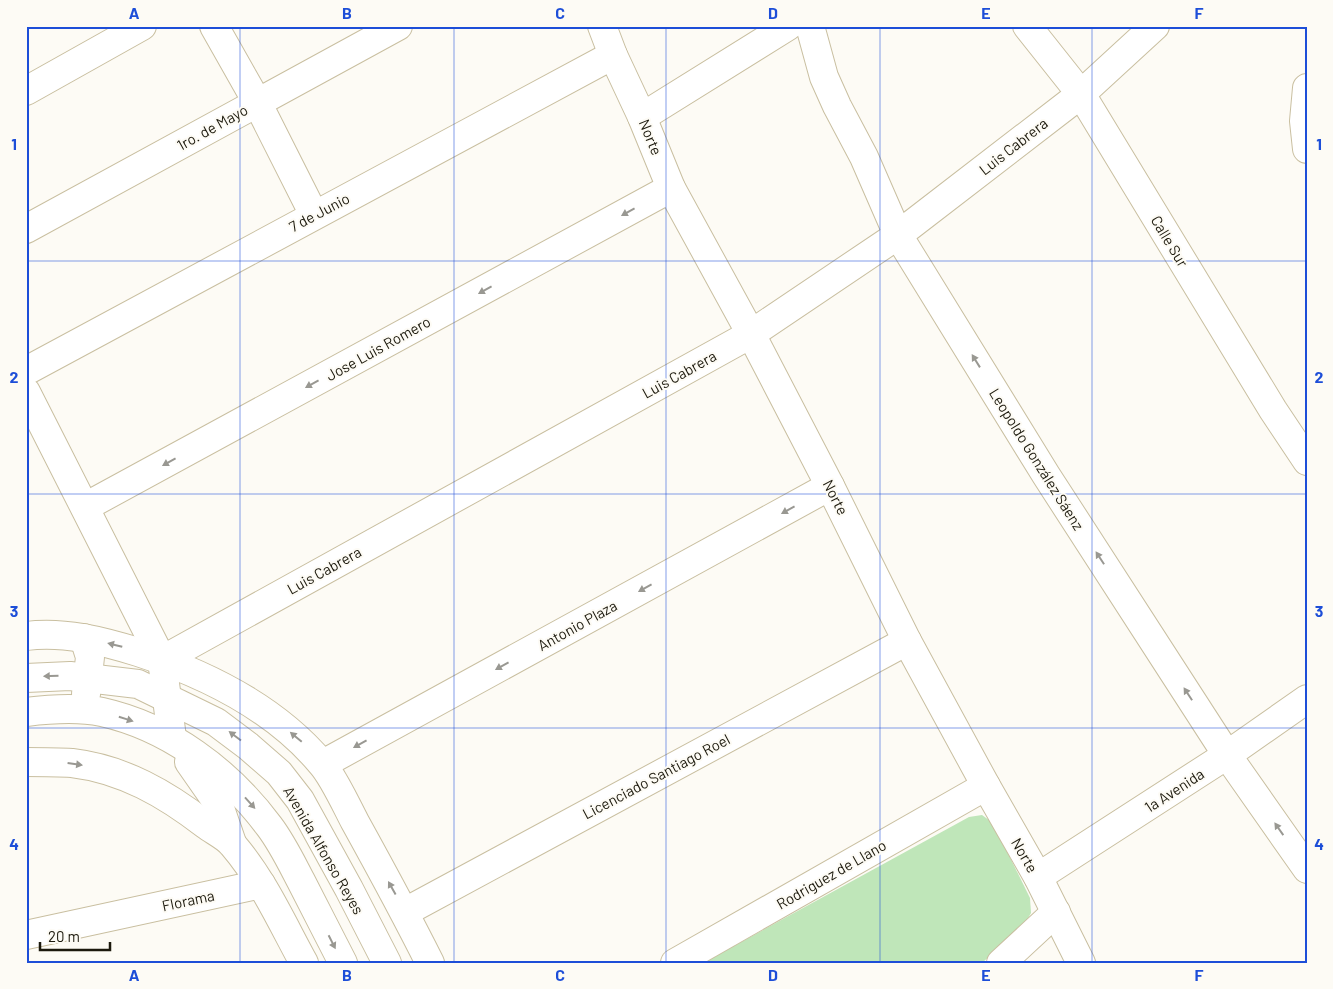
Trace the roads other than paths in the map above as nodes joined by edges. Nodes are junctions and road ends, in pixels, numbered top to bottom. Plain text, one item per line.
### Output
1 (142, 26) edge
2 (214, 26) edge
3 (398, 26) edge
4 (602, 26) edge
5 (788, 26) edge
6 (810, 26) edge
7 (1028, 26) edge
8 (1155, 26) edge
9 (613, 55) junction
10 (1307, 88) edge
11 (26, 91) edge
12 (1081, 94) junction
13 (257, 102) junction
14 (642, 117) junction
15 (1307, 149) edge
16 (671, 188) junction
17 (314, 215) junction
18 (26, 229) edge
19 (898, 235) junction
20 (751, 334) junction
21 (26, 371) edge
22 (26, 392) edge
23 (1307, 461) edge
24 (830, 486) junction
25 (85, 508) junction
26 (26, 636) edge
27 (84, 638) junction
28 (907, 640) junction
29 (162, 660) junction
30 (88, 677) junction
31 (26, 678) edge
32 (167, 697) junction
33 (1307, 699) edge
34 (84, 711) junction
35 (26, 712) edge
36 (172, 738) junction
37 (1227, 755) junction
38 (26, 762) edge
39 (323, 764) junction
40 (986, 786) junction
41 (232, 843) junction
42 (1307, 869) edge
43 (1038, 877) junction
44 (261, 884) junction
45 (405, 912) junction
46 (1056, 912) junction
47 (26, 935) edge
48 (304, 963) edge
49 (343, 963) edge
50 (387, 963) edge
51 (430, 963) edge
52 (675, 963) edge
53 (1001, 963) edge
54 (1081, 963) edge

1 - 11 street
2 - 13 street
3 - 13 street, 1ro. de Mayo
4 - 9 street, Norte
5 - 14 street
6 - 19 street, Leopoldo González Sáenz
7 - 12 street, Calle Sur
8 - 12 street, Luis Cabrera
9 - 14 street, Norte
9 - 17 street, 7 de Junio
10 - 15 street
12 - 19 street, Luis Cabrera
12 - 23 street, Calle Sur
13 - 17 street
13 - 18 street, 1ro. de Mayo
14 - 16 street, Norte
16 - 20 street, Norte
16 -> 25 street, Jose Luis Romero
17 - 21 street, 7 de Junio
19 - 20 street, Luis Cabrera
37 -> 19 street, Leopoldo González Sáenz
20 - 24 street, Norte
20 - 29 street, Luis Cabrera
22 - 25 street
24 - 28 street, Norte
24 -> 39 street, Antonio Plaza
25 - 29 street
26 - 27 street
29 -> 27 street
27 - 30 street
28 - 40 street, Norte
28 - 45 street, Licenciado Santiago Roel
29 - 32 street
39 -> 29 street
30 -> 31 street, Avenida Alfonso Reyes
30 - 32 street, Avenida Alfonso Reyes
30 - 34 street
32 - 36 street
50 -> 32 street, Avenida Alfonso Reyes
33 - 37 street, 1a Avenida
34 - 35 street
34 -> 36 street
36 - 41 street
36 -> 49 street
42 -> 37 street, Leopoldo González Sáenz
37 - 43 street, 1a Avenida
38 -> 41 street
45 -> 39 street
40 - 43 street, Norte
40 - 52 street, Rodriguez de Llano
41 - 44 street
43 - 46 street, Norte
44 - 47 street, Florama
44 - 48 street
45 - 51 street
46 - 53 street
46 - 54 street, Norte

